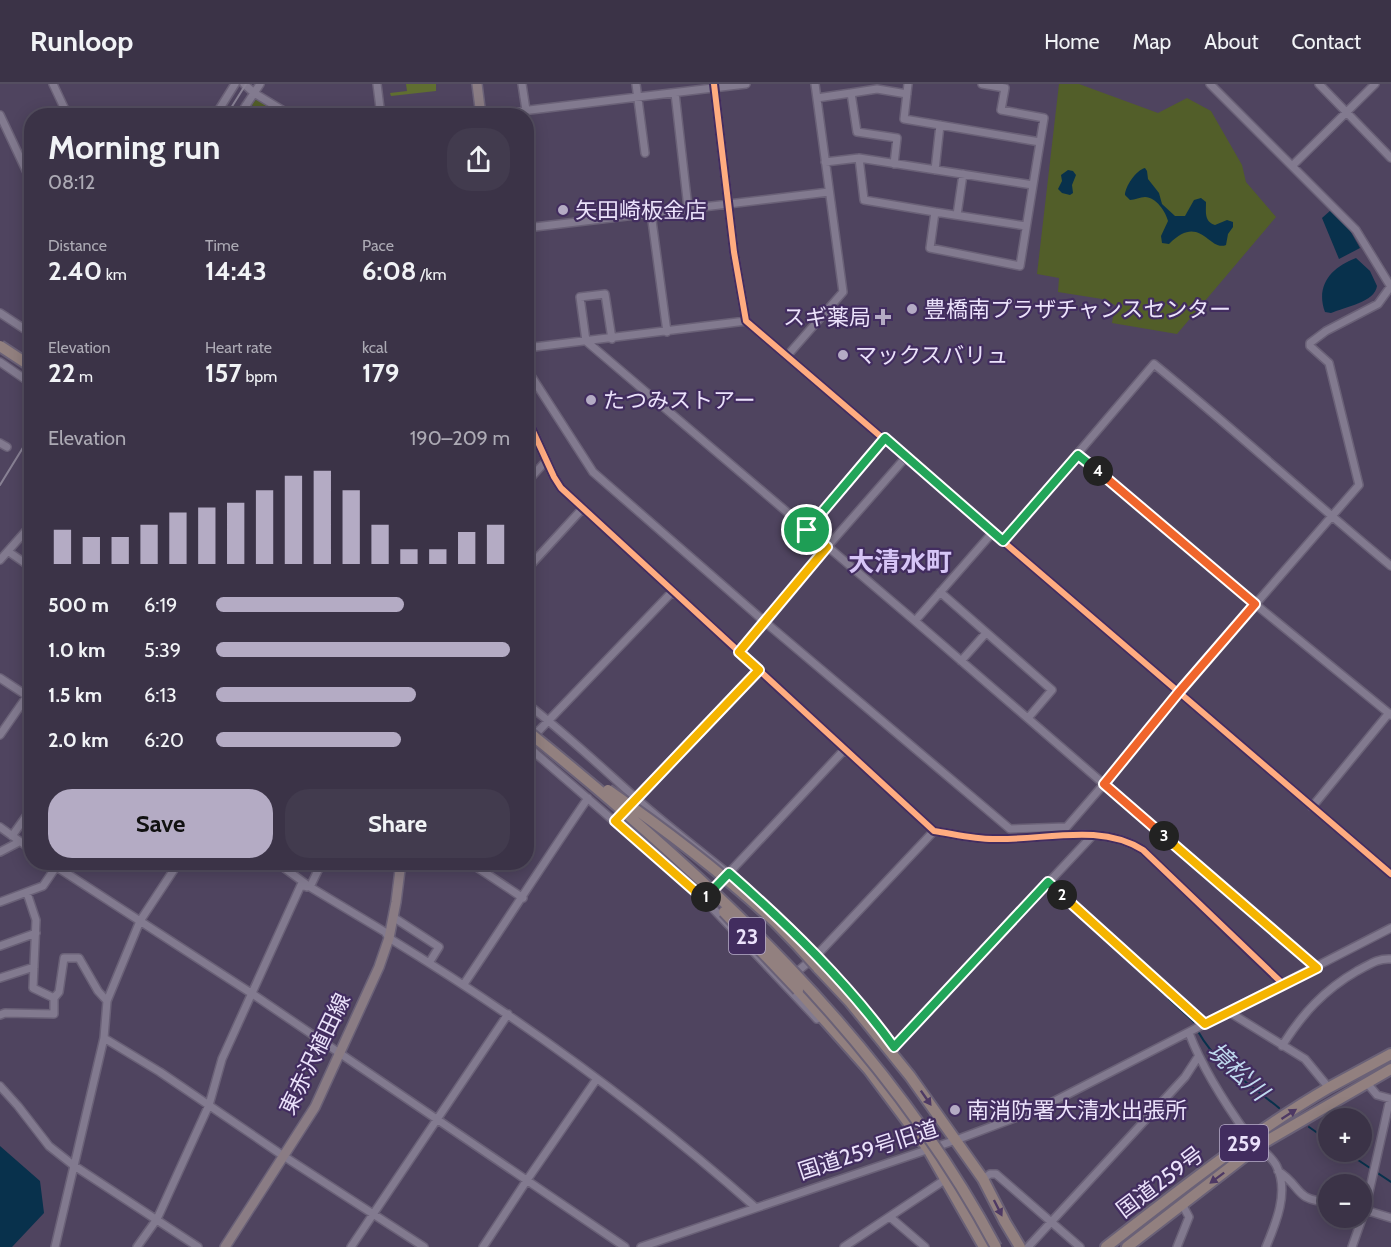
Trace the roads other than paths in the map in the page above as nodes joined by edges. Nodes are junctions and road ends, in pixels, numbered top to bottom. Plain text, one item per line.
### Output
1 (53, 84) edge
2 (235, 84) edge
3 (244, 84) edge
4 (261, 84) edge
5 (377, 84) edge
6 (477, 84) edge
7 (522, 84) edge
8 (636, 84) edge
9 (741, 84) edge
10 (815, 84) edge
11 (908, 84) edge
12 (982, 84) edge
13 (1210, 84) edge
14 (1319, 84) edge
15 (1375, 84) edge
16 (714, 86) edge
17 (254, 93) junction
18 (675, 93) junction
19 (851, 93) junction
20 (907, 94) junction
21 (638, 97) junction
22 (817, 98) junction
23 (246, 105) junction
24 (64, 108) edge
25 (220, 108) edge
26 (244, 108) edge
27 (248, 108) edge
28 (278, 108) edge
29 (380, 108) edge
30 (479, 108) edge
31 (526, 108) edge
32 (534, 109) edge
33 (1347, 112) junction
34 (0, 115) edge
35 (940, 125) junction
36 (1040, 142) junction
37 (645, 153) dead end
38 (860, 158) junction
39 (1391, 158) edge
40 (825, 162) junction
41 (894, 164) junction
42 (24, 166) edge
43 (1292, 166) junction
44 (935, 170) junction
45 (963, 174) junction
46 (1033, 185) junction
47 (829, 192) junction
48 (728, 204) junction
49 (688, 208) junction
50 (935, 212) junction
51 (651, 213) junction
52 (957, 215) junction
53 (1026, 226) junction
54 (534, 227) edge
55 (1391, 287) edge
56 (0, 313) edge
57 (746, 321) junction
58 (24, 329) edge
59 (666, 332) junction
60 (612, 339) junction
61 (586, 341) junction
62 (0, 346) edge
63 (534, 347) edge
64 (787, 356) junction
65 (0, 362) edge
66 (24, 362) edge
67 (23, 378) edge
68 (534, 380) edge
69 (534, 434) edge
70 (885, 438) junction
71 (1078, 455) junction
72 (906, 457) junction
73 (546, 461) junction
74 (534, 474) edge
75 (583, 508) junction
76 (1330, 516) junction
77 (807, 530) junction
78 (993, 532) junction
79 (24, 534) edge
80 (1003, 541) junction
81 (827, 547) junction
82 (9, 552) junction
83 (0, 560) edge
84 (534, 561) edge
85 (24, 562) edge
86 (1391, 566) edge
87 (673, 591) junction
88 (939, 592) junction
89 (1255, 604) junction
90 (765, 621) junction
91 (915, 621) junction
92 (986, 633) junction
93 (739, 652) junction
94 (961, 661) junction
95 (759, 670) junction
96 (0, 678) edge
97 (24, 691) edge
98 (1179, 692) junction
99 (24, 702) edge
100 (534, 709) edge
101 (1390, 714) edge
102 (1028, 718) junction
103 (549, 720) junction
104 (0, 735) edge
105 (534, 736) edge
106 (534, 736) edge
107 (845, 749) junction
108 (534, 752) edge
109 (556, 754) junction
110 (1104, 784) junction
111 (588, 798) junction
112 (637, 799) junction
113 (1312, 807) junction
114 (24, 819) edge
115 (615, 821) junction
116 (0, 827) edge
117 (1066, 827) junction
118 (934, 831) junction
119 (1093, 835) junction
120 (12, 836) junction
121 (1064, 836) junction
122 (19, 842) junction
123 (24, 845) edge
124 (0, 852) edge
125 (51, 870) edge
126 (61, 870) edge
127 (174, 870) edge
128 (287, 870) edge
129 (318, 870) edge
130 (399, 870) edge
131 (481, 870) edge
132 (729, 873) junction
133 (1391, 874) edge
134 (699, 880) junction
135 (1048, 882) junction
136 (310, 887) junction
137 (27, 893) junction
138 (523, 898) junction
139 (704, 899) junction
140 (0, 902) edge
141 (393, 917) junction
142 (140, 921) junction
143 (1391, 928) edge
144 (36, 933) junction
145 (389, 938) junction
146 (0, 946) edge
147 (816, 956) junction
148 (1391, 959) edge
149 (429, 963) junction
150 (34, 967) junction
151 (1317, 968) junction
152 (0, 978) edge
153 (783, 983) junction
154 (464, 984) junction
155 (1283, 984) junction
156 (252, 993) junction
157 (54, 998) junction
158 (107, 1001) junction
159 (1228, 1012) junction
160 (508, 1014) junction
161 (0, 1015) edge
162 (1205, 1024) junction
163 (1189, 1033) junction
164 (104, 1038) junction
165 (1282, 1046) junction
166 (894, 1051) junction
167 (339, 1054) junction
168 (1391, 1054) edge
169 (1198, 1057) junction
170 (1391, 1069) edge
171 (870, 1070) junction
172 (596, 1080) junction
173 (1367, 1083) junction
174 (0, 1086) edge
175 (1329, 1088) junction
176 (1391, 1099) edge
177 (209, 1105) junction
178 (437, 1119) junction
179 (956, 1140) junction
180 (1254, 1143) junction
181 (928, 1149) junction
182 (282, 1155) junction
183 (73, 1165) junction
184 (1278, 1171) junction
185 (946, 1179) junction
186 (982, 1179) junction
187 (1372, 1179) edge
188 (527, 1180) junction
189 (1318, 1201) edge
190 (1182, 1204) junction
191 (755, 1208) junction
192 (1372, 1212) edge
193 (373, 1214) junction
194 (890, 1217) junction
195 (1391, 1218) edge
196 (157, 1219) junction
197 (1050, 1222) junction
198 (1358, 1228) edge
199 (55, 1247) edge
200 (136, 1247) edge
201 (198, 1247) edge
202 (225, 1247) edge
203 (351, 1247) edge
204 (424, 1247) edge
205 (483, 1247) edge
206 (625, 1247) edge
207 (640, 1247) edge
208 (844, 1247) edge
209 (925, 1247) edge
210 (984, 1247) edge
211 (996, 1247) edge
212 (1020, 1247) edge
213 (1028, 1247) edge
214 (1080, 1247) edge
215 (1106, 1247) edge
216 (1127, 1247) edge
217 (1177, 1247) edge
218 (1266, 1247) edge
219 (1352, 1247) edge

1 - 24 street
2 - 25 street
3 - 17 street
4 - 17 street
5 - 29 street
6 - 30 main road
7 - 31 street
8 - 21 street
9 - 16 street
10 - 22 street
11 - 20 street
12 - 36 street
13 - 43 street
14 - 33 street
15 - 33 street
16 - 18 street
16 - 48 street
17 - 23 street
17 - 28 street
18 - 21 street
18 - 49 street
19 - 20 street
19 - 22 street
19 - 41 street
20 - 35 street
21 - 32 street
21 - 37 street
22 - 40 street
23 - 26 street
23 - 27 street
33 - 39 street
33 - 43 street
34 - 42 street
35 - 36 street
35 - 44 street
36 - 46 street
38 - 40 street
38 - 41 street
38 - 50 street
40 - 47 street
41 - 44 street
43 - 55 street
44 - 45 street
45 - 46 street
45 - 52 street
46 - 53 street
47 - 48 street
47 - 64 street
48 - 49 street
48 - 57 street
49 - 51 street
50 - 52 street
50 - 53 street
51 - 54 street
51 - 59 street
52 - 53 street
55 - 76 street
56 - 58 street
57 - 59 street
57 - 64 street
59 - 60 street
60 - 61 street
60 - 61 street
61 - 63 street
61 - 77 street
62 - 66 highway, bridge
64 - 70 street
65 - 67 street
68 - 90 street
69 - 73 street
70 - 72 street
70 - 77 street
71 - 76 street
71 - 80 street
71 - 89 street
72 - 78 street
72 - 81 street
73 - 74 street
73 - 75 street
75 - 84 street
75 - 87 street
76 - 86 street
76 - 89 street
77 - 81 street
78 - 80 street
78 - 88 street
79 - 82 street
80 - 98 street
81 - 90 street
81 - 91 street
82 - 83 street
82 - 85 street
87 - 93 street
87 - 103 street
88 - 91 street
88 - 92 street
89 - 98 street
89 - 101 street
90 - 93 street
90 - 117 street
91 - 94 street
92 - 94 street
92 - 102 street
93 - 95 street
94 - 102 street
95 - 107 street
95 - 112 street
96 - 97 street
98 - 110 street
98 - 113 street
99 - 104 street
100 - 103 street
101 - 113 street
102 - 110 street
103 - 105 street
103 - 112 street
106 - 109 highway, 23, bridge
107 - 118 street
107 - 132 street
108 - 111 street
109 - 134 highway, 23, bridge
109 - 166 highway, 23, bridge
110 - 117 street
110 - 151 street
111 - 115 street
111 - 138 street
112 - 115 street
112 - 132 street
113 - 133 street
114 - 120 street
115 - 139 street
116 - 120 street
117 - 121 street
118 - 121 street
118 - 147 street
119 - 121 street
119 - 135 street
119 - 155 street
120 - 122 street
122 - 123 street
122 - 124 street
125 - 137 street
126 - 142 street
127 - 142 street
128 - 136 street
129 - 136 street
130 - 141 main road, 東赤沢植田線
131 - 138 street
132 - 139 street
132 - 147 street
134 - 171 highway, 23, bridge
134 - 211 highway, 23, bridge
135 - 162 street
135 - 166 street
136 - 145 street
136 - 156 street
137 - 140 street
137 - 144 street
138 - 154 street
139 - 153 street
141 - 145 main road, 東赤沢植田線
141 - 149 street
142 - 156 street
142 - 158 street
143 - 151 street, 国道259号旧道
144 - 146 street
144 - 150 street
145 - 149 street
145 - 167 main road, 東赤沢植田線
147 - 153 street
147 - 166 street
148 - 165 street
149 - 154 street
150 - 152 street
150 - 157 street
151 - 155 street, 国道259号旧道
153 - 171 street
154 - 160 street
155 - 159 street, 国道259号旧道
156 - 167 street
156 - 177 street
157 - 158 street
157 - 161 street
158 - 164 street
159 - 162 street, 国道259号旧道
159 - 165 street
160 - 172 street
160 - 178 street
162 - 163 street, 国道259号旧道
163 - 169 street
163 - 179 street, 国道259号旧道
164 - 177 street
164 - 183 street
165 - 175 street
166 -> 179 highway, 23
167 - 178 street
167 - 182 main road, 東赤沢植田線
168 - 175 highway, 国道259号 / 259
169 - 180 street
169 - 197 street
170 - 173 highway, 国道259号 / 259
171 - 181 highway, 23
172 - 188 street
172 - 191 street
173 - 176 street
173 - 180 highway, 国道259号 / 259
174 - 183 street
180 -> 175 highway, 国道259号 / 259
176 - 187 street
177 - 182 street
177 - 196 street
178 - 188 street
178 - 193 street
179 - 181 street, 国道259号旧道
179 - 186 highway, 23
180 - 184 street
180 -> 190 highway, 国道259号 / 259
180 - 215 highway, 国道259号 / 259
181 - 185 highway, 23
181 - 191 street, 国道259号旧道
182 - 193 street
182 - 202 main road, 東赤沢植田線
183 - 196 street
183 - 199 street
184 - 189 street
184 - 218 street
185 - 194 street
185 - 210 highway, 23
186 - 197 street
186 -> 212 highway, 23
188 - 205 street
188 - 206 street
190 - 216 highway, 国道259号 / 259
190 - 217 street
191 - 207 street, 国道259号旧道
192 - 195 street
193 - 203 street
193 - 204 street
194 - 208 street
194 - 209 street
196 - 200 street
196 - 201 street
197 - 213 street
197 - 214 street
198 - 219 street

